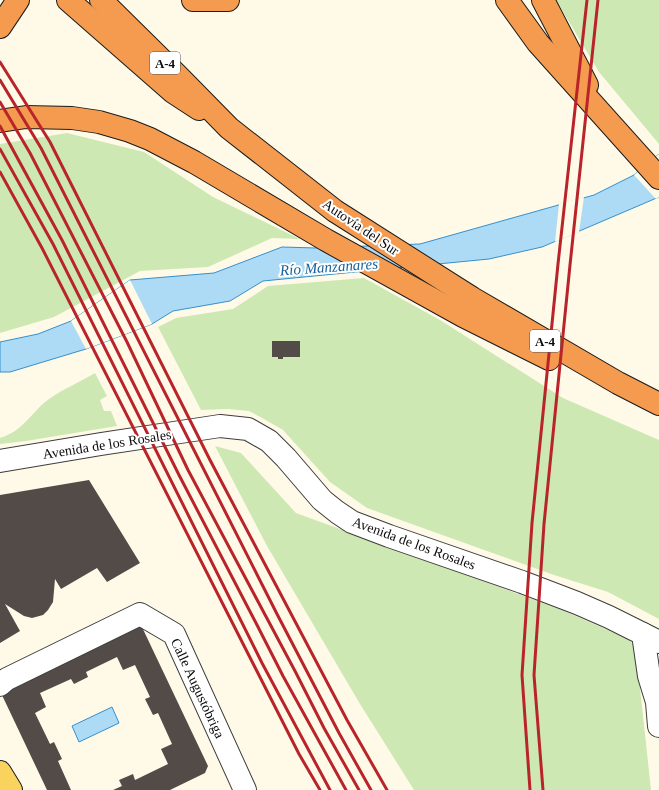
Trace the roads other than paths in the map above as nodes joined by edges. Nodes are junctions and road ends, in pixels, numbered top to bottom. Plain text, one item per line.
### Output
1 (18, 0) edge
2 (101, 0) edge
3 (193, 0) edge
4 (228, 0) edge
5 (507, 0) edge
6 (543, 0) edge
7 (68, 1) edge
8 (6, 15) edge
9 (607, 120) junction
10 (0, 121) edge
11 (228, 128) junction
12 (659, 178) edge
13 (467, 307) junction
14 (659, 404) edge
15 (0, 461) edge
16 (651, 638) edge
17 (654, 670) edge
18 (0, 685) edge
19 (658, 701) edge
20 (659, 726) edge
21 (0, 772) edge
22 (11, 790) edge
23 (244, 790) edge

1 - 8 highway
2 - 11 highway, Autovía del Sur / A-4
3 - 4 highway
5 - 9 highway
6 - 9 highway
7 - 11 highway
9 - 12 highway
10 - 13 highway
11 - 13 highway, Autovía del Sur / A-4
13 - 14 highway
15 - 16 street, Avenida de los Rosales
16 - 17 street
17 - 19 street
18 - 23 street, Calle Augustóbriga
19 - 20 street
21 - 22 main road

